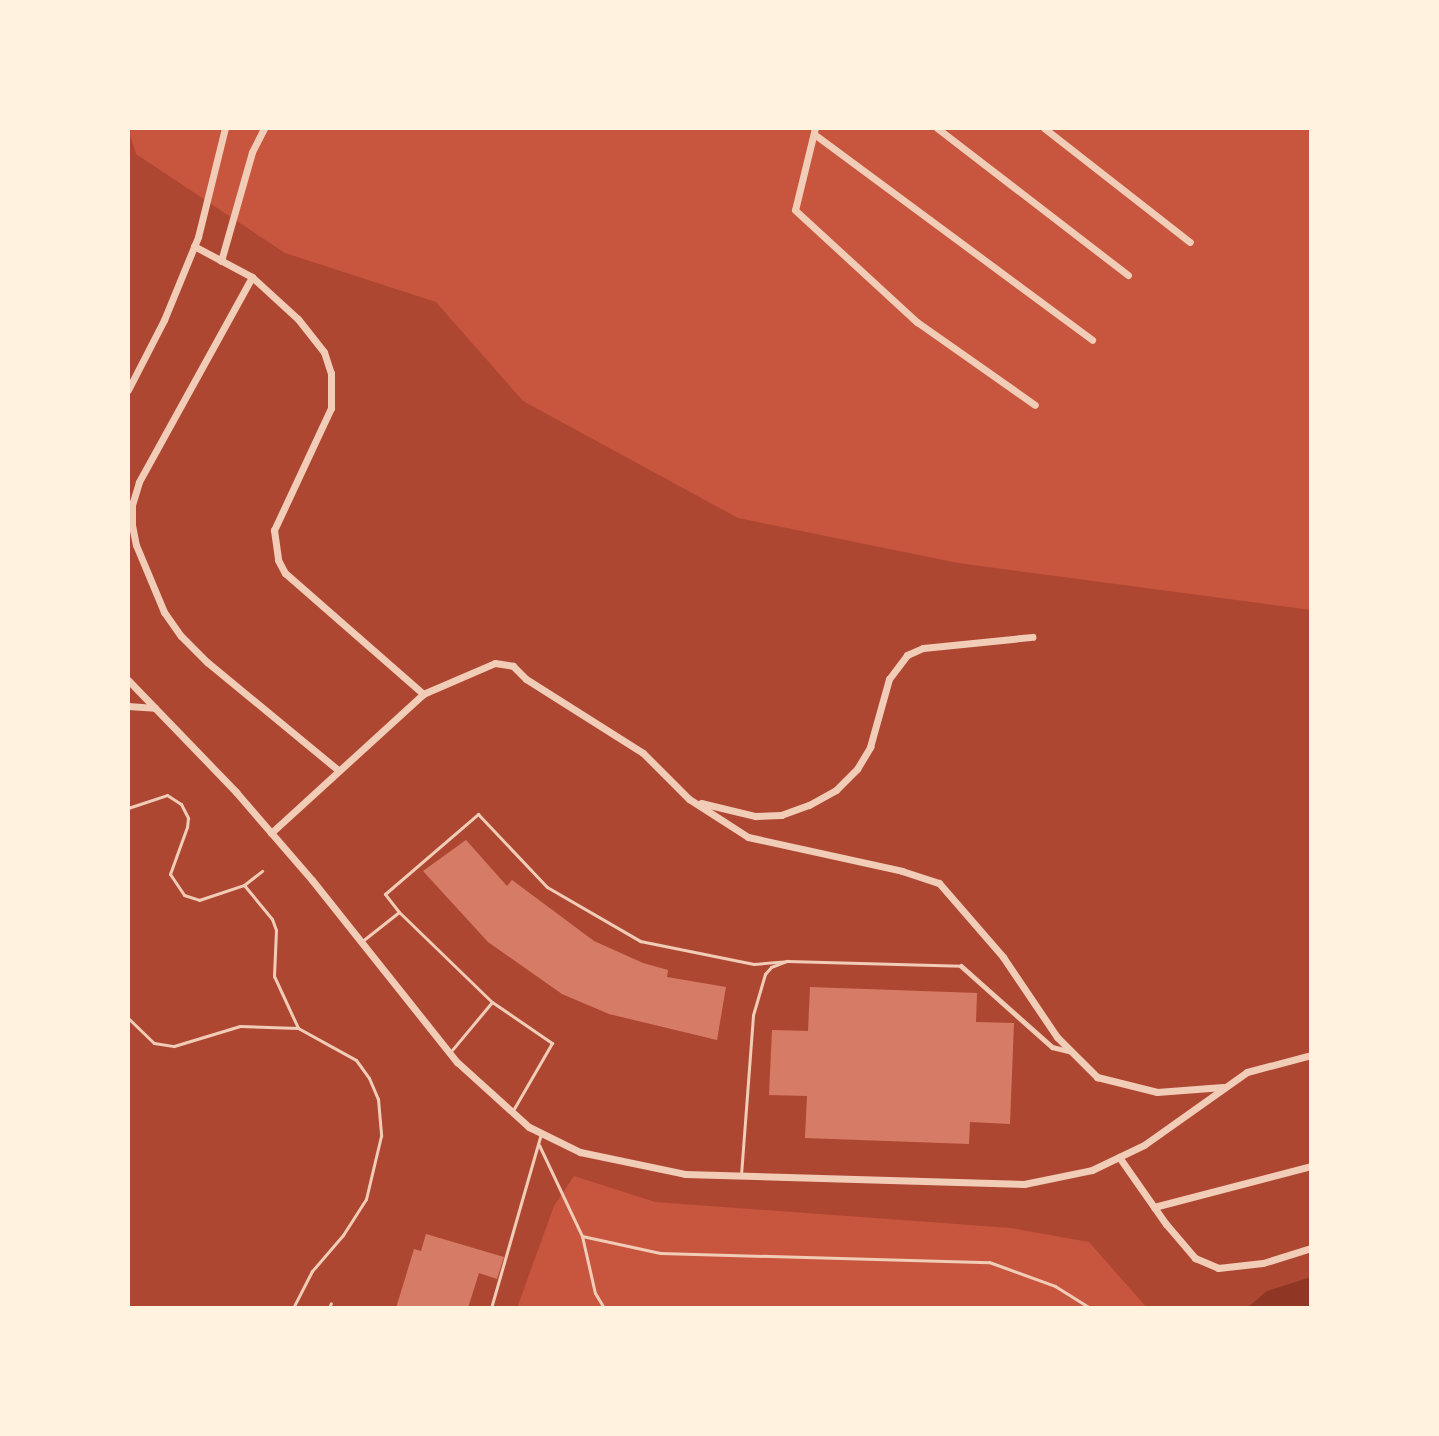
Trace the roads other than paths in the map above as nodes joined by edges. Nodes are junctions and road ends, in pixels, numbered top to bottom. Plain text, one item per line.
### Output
1 (225, 128) edge
2 (264, 128) edge
3 (937, 128) edge
4 (1044, 128) edge
5 (814, 131) edge
6 (1190, 242) dead end
7 (194, 246) junction
8 (221, 261) junction
9 (1128, 275) dead end
10 (252, 277) junction
11 (1092, 340) dead end
12 (128, 390) edge
13 (1035, 405) dead end
14 (1032, 637) dead end
15 (128, 680) edge
16 (423, 694) junction
17 (128, 706) edge
18 (155, 708) junction
19 (339, 771) junction
20 (689, 799) junction
21 (128, 808) edge
22 (271, 833) junction
23 (262, 871) dead end
24 (244, 885) junction
25 (399, 912) junction
26 (361, 942) junction
27 (787, 961) junction
28 (961, 966) joint
29 (492, 1002) junction
30 (128, 1018) edge
31 (298, 1028) junction
32 (1072, 1052) junction
33 (449, 1053) junction
34 (1311, 1055) edge
35 (1225, 1087) junction
36 (512, 1113) junction
37 (540, 1138) junction
38 (1119, 1157) junction
39 (1311, 1166) edge
40 (741, 1175) junction
41 (1154, 1207) junction
42 (582, 1236) junction
43 (1311, 1248) edge
44 (293, 1308) edge
45 (491, 1308) edge
46 (604, 1308) edge
47 (1090, 1308) edge

1 - 7 street
2 - 8 street
3 - 9 street
4 - 6 street
5 - 11 street
5 - 13 street
7 - 8 street
7 - 12 street
8 - 10 street
10 - 16 street
10 - 19 street
14 - 20 street
15 - 18 street
16 - 19 street
16 - 20 street
17 - 18 street
18 - 22 street
19 - 22 street
20 - 32 street
21 - 24 lane
22 - 26 street
23 - 24 lane
24 - 31 lane
25 - 26 lane
25 - 27 lane
25 - 29 lane
26 - 33 street
27 - 28 lane
27 - 40 lane
28 - 32 street
29 - 33 lane
29 - 36 lane
30 - 31 lane
31 - 44 lane
32 - 35 street
33 - 36 street
34 - 35 street
35 - 38 street
36 - 37 street
37 - 40 street
37 - 42 lane
37 - 45 lane
38 - 40 street
38 - 41 street
39 - 41 street
41 - 43 street
42 - 46 lane
42 - 47 lane

